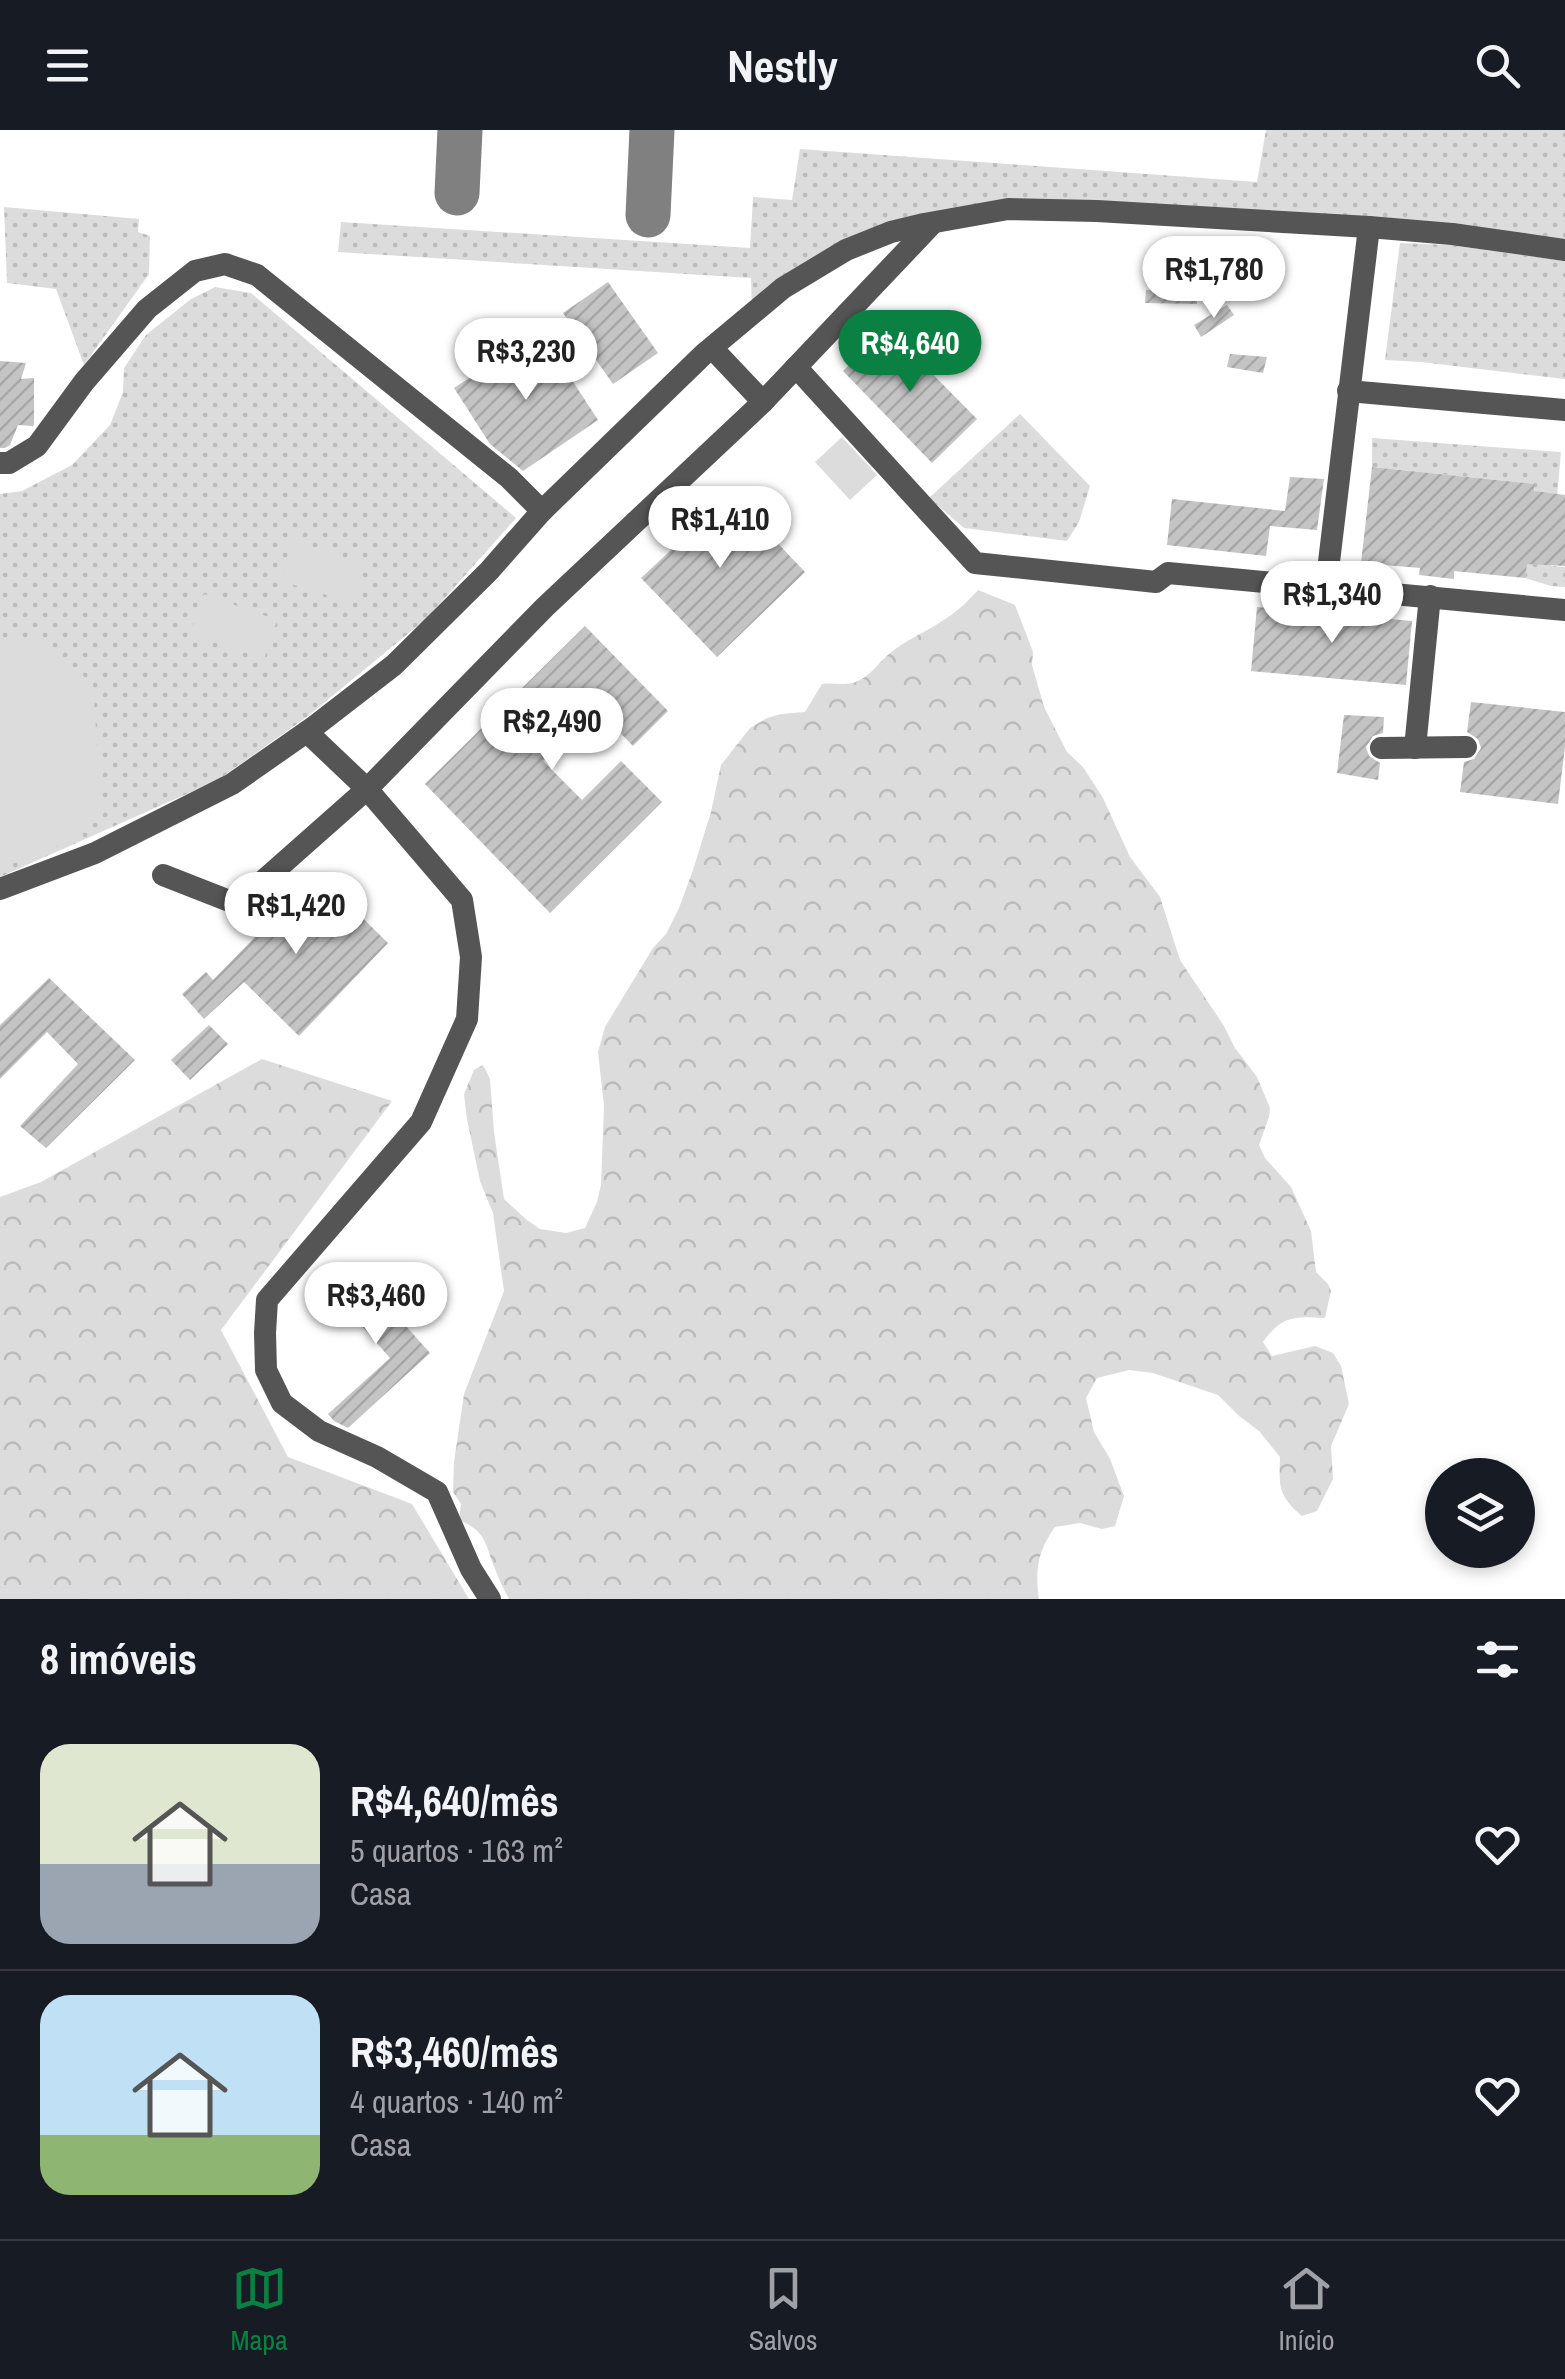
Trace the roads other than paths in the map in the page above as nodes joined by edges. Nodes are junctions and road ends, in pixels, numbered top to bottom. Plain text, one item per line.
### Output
1 (934, 222) junction
2 (1369, 227) junction
3 (1565, 250) edge
4 (712, 348) junction
5 (796, 366) junction
6 (1348, 390) junction
7 (763, 402) junction
8 (1565, 410) edge
9 (0, 463) edge
10 (542, 512) junction
11 (1326, 587) junction
12 (1430, 596) junction
13 (1565, 610) edge
14 (307, 732) junction
15 (1466, 747) dead end
16 (1381, 748) dead end
17 (1414, 748) junction
18 (366, 790) junction
19 (163, 876) dead end
20 (0, 889) edge
21 (490, 1599) edge

1 - 2 lane
1 - 4 lane
1 - 5 lane
2 - 3 lane
2 - 6 lane
4 - 7 lane
4 - 10 lane
5 - 7 lane
5 - 11 lane
6 - 8 lane
6 - 11 lane
7 - 18 lane
9 - 10 lane
10 - 14 lane
11 - 12 lane
12 - 13 lane
12 - 17 lane
14 - 18 lane
14 - 20 lane
15 - 17 lane
16 - 17 lane
18 - 19 lane
18 - 21 lane

